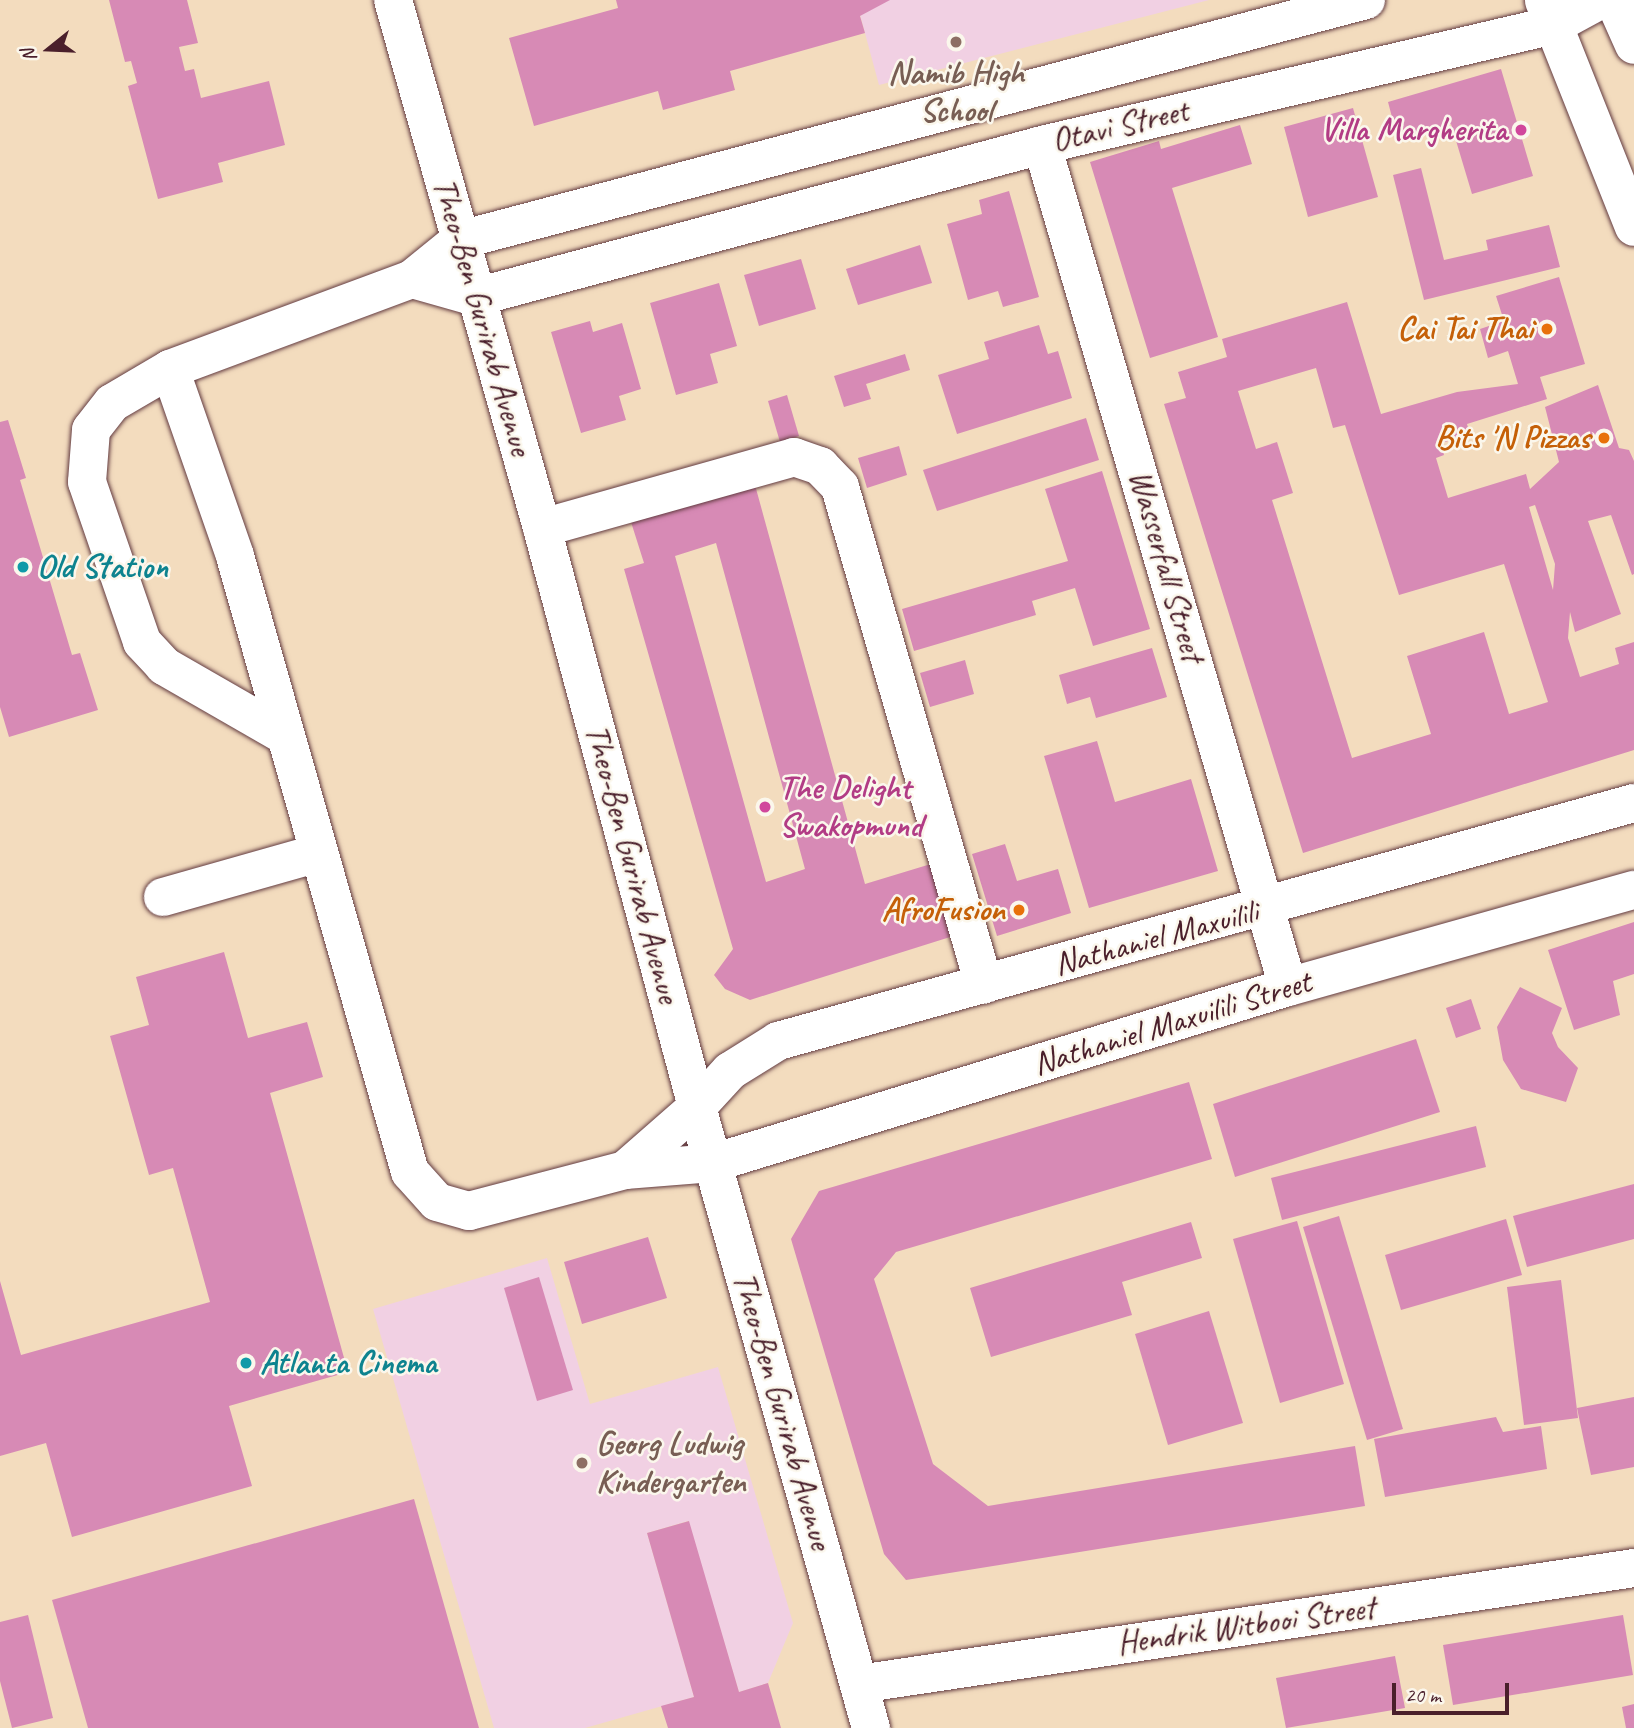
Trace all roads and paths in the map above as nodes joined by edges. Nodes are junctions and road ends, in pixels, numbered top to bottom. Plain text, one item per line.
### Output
1 (393, 0) edge
2 (1366, 0) edge
3 (1600, 0) edge
4 (1614, 0) edge
5 (1549, 12) edge
6 (1634, 45) edge
7 (1042, 145) junction
8 (1634, 227) edge
9 (460, 240) junction
10 (412, 279) junction
11 (476, 297) junction
12 (170, 369) junction
13 (542, 528) junction
14 (284, 734) junction
15 (1634, 803) edge
16 (318, 853) junction
17 (1634, 890) edge
18 (163, 897) dead end
19 (1266, 907) junction
20 (984, 985) junction
21 (1288, 987) junction
22 (697, 1107) junction
23 (713, 1163) junction
24 (625, 1170) junction
25 (1634, 1568) edge
26 (859, 1684) junction
27 (871, 1728) edge

1 - 9 street, Theo-Ben Gurirab Avenue
2 - 9 street, Otavi Street
3 - 5 street, Otavi Street
4 - 6 street
5 - 7 street, Otavi Street
5 - 8 street
7 - 11 street, Otavi Street
7 - 19 street, Wasserfall Street
9 - 10 street
9 - 11 street, Theo-Ben Gurirab Avenue
10 - 11 street
10 - 12 street
11 - 13 street, Theo-Ben Gurirab Avenue
12 - 14 street, Nathaniel Maxuilili Street
12 - 14 street
13 - 20 street
13 - 22 street, Theo-Ben Gurirab Avenue
14 - 16 street, Nathaniel Maxuilili Street
15 - 19 street, Nathaniel Maxuilili
16 - 18 street
16 - 24 street, Nathaniel Maxuilili Street
17 - 21 street, Nathaniel Maxuilili Street
19 - 20 street, Nathaniel Maxuilili
19 - 21 street, Wasserfall Street
20 - 22 street, Nathaniel Maxuilili
21 - 23 street, Nathaniel Maxuilili Street
22 - 23 street, Theo-Ben Gurirab Avenue
22 - 24 street, Nathaniel Maxuilili
23 - 24 street, Nathaniel Maxuilili Street
23 - 26 street, Theo-Ben Gurirab Avenue
25 - 26 street, Hendrik Witbooi Street
26 - 27 street, Theo-Ben Gurirab Avenue

